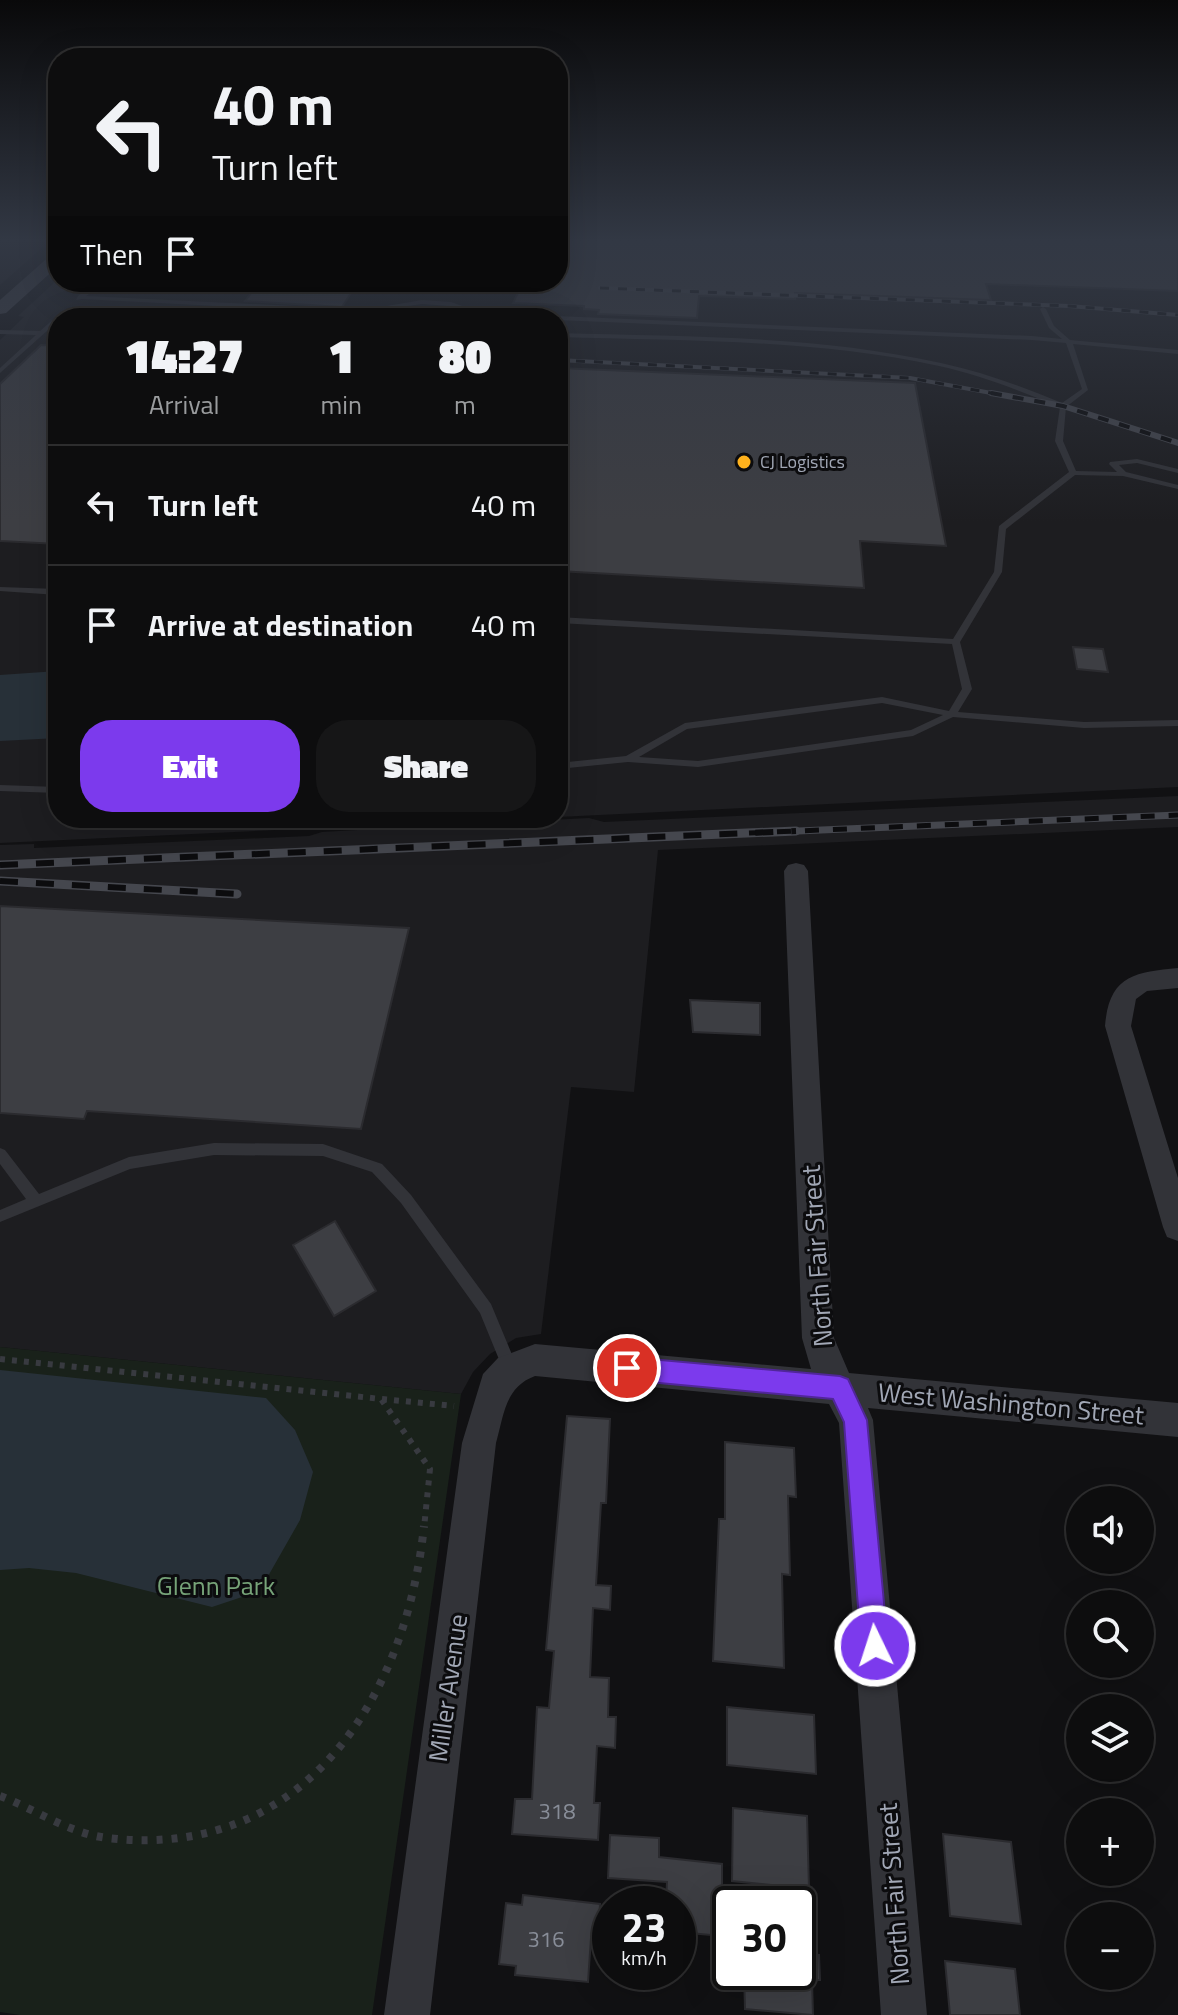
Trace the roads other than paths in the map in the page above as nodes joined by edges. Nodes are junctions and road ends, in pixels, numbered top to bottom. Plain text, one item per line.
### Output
1 (40, 334) edge
2 (948, 334) edge
3 (1059, 334) edge
4 (568, 335) edge
5 (1069, 342) junction
6 (1178, 352) edge
7 (0, 371) edge
8 (1063, 406) junction
9 (1178, 471) edge
10 (1073, 473) junction
11 (1123, 474) junction
12 (1178, 487) edge
13 (0, 589) edge
14 (48, 591) edge
15 (568, 621) edge
16 (956, 642) junction
17 (952, 714) junction
18 (1178, 723) edge
19 (628, 759) junction
20 (568, 765) edge
21 (0, 788) edge
22 (48, 790) edge
23 (796, 871) dead end
24 (1178, 978) edge
25 (0, 1154) edge
26 (36, 1201) junction
27 (0, 1216) edge
28 (1178, 1227) edge
29 (510, 1369) junction
30 (840, 1388) junction
31 (1178, 1420) edge
32 (407, 2015) edge
33 (904, 2015) edge

1 - 7 lane
2 - 5 lane
3 - 5 lane
4 - 8 lane
5 - 6 lane
5 - 8 lane
8 - 10 lane
9 - 11 lane
10 - 11 lane
10 - 16 lane
11 - 12 lane
13 - 14 lane
15 - 16 lane
16 - 17 lane
17 - 18 lane
17 - 19 lane
17 - 19 lane
19 - 20 lane
21 - 22 lane
23 - 30 street, North Fair Street
24 - 28 street
25 - 26 lane
26 - 27 lane
26 - 29 lane
29 - 30 street, West Washington Street
29 - 32 street, Miller Avenue
30 - 31 street, West Washington Street
30 - 33 street, North Fair Street

